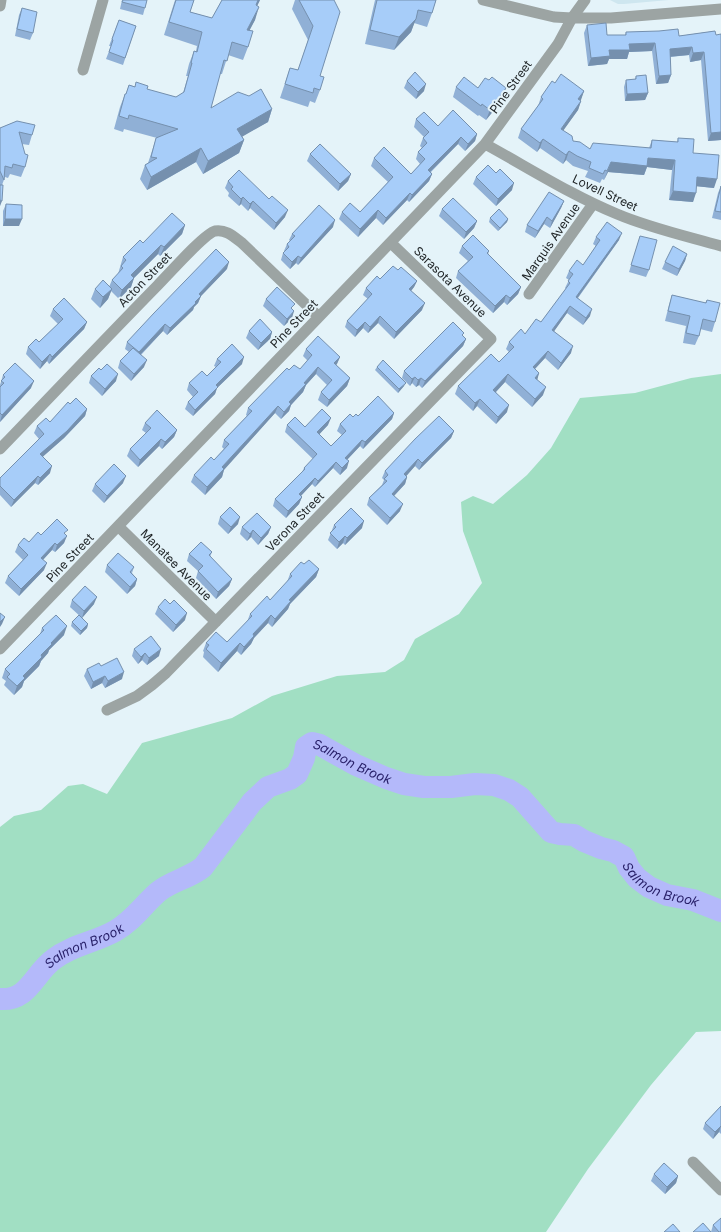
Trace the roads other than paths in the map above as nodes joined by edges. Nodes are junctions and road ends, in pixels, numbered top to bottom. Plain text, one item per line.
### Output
1 (1, 0) edge
2 (103, 0) edge
3 (483, 0) edge
4 (585, 0) edge
5 (0, 6) edge
6 (721, 9) edge
7 (572, 18) junction
8 (83, 70) dead end
9 (485, 144) junction
10 (593, 204) junction
11 (391, 242) junction
12 (721, 246) edge
13 (529, 294) dead end
14 (319, 317) junction
15 (491, 340) joint
16 (0, 449) edge
17 (118, 526) junction
18 (216, 622) junction
19 (0, 649) edge
20 (107, 710) dead end
21 (693, 1162) dead end
22 (721, 1190) edge

1 - 5 street
2 - 8 street
3 - 7 street
4 - 7 street, Pine Street
6 - 7 street
7 - 9 street, Pine Street
9 - 10 street, Lovell Street
9 - 11 street, Pine Street
10 - 12 street, Lovell Street
10 - 13 street, Marquis Avenue
11 - 14 street, Pine Street
11 - 15 street, Sarasota Avenue
14 - 16 street, Acton Street
14 - 17 street, Pine Street
15 - 18 street, Verona Street
17 - 18 street, Manatee Avenue
17 - 19 street, Pine Street
18 - 20 street, Verona Street
21 - 22 street

